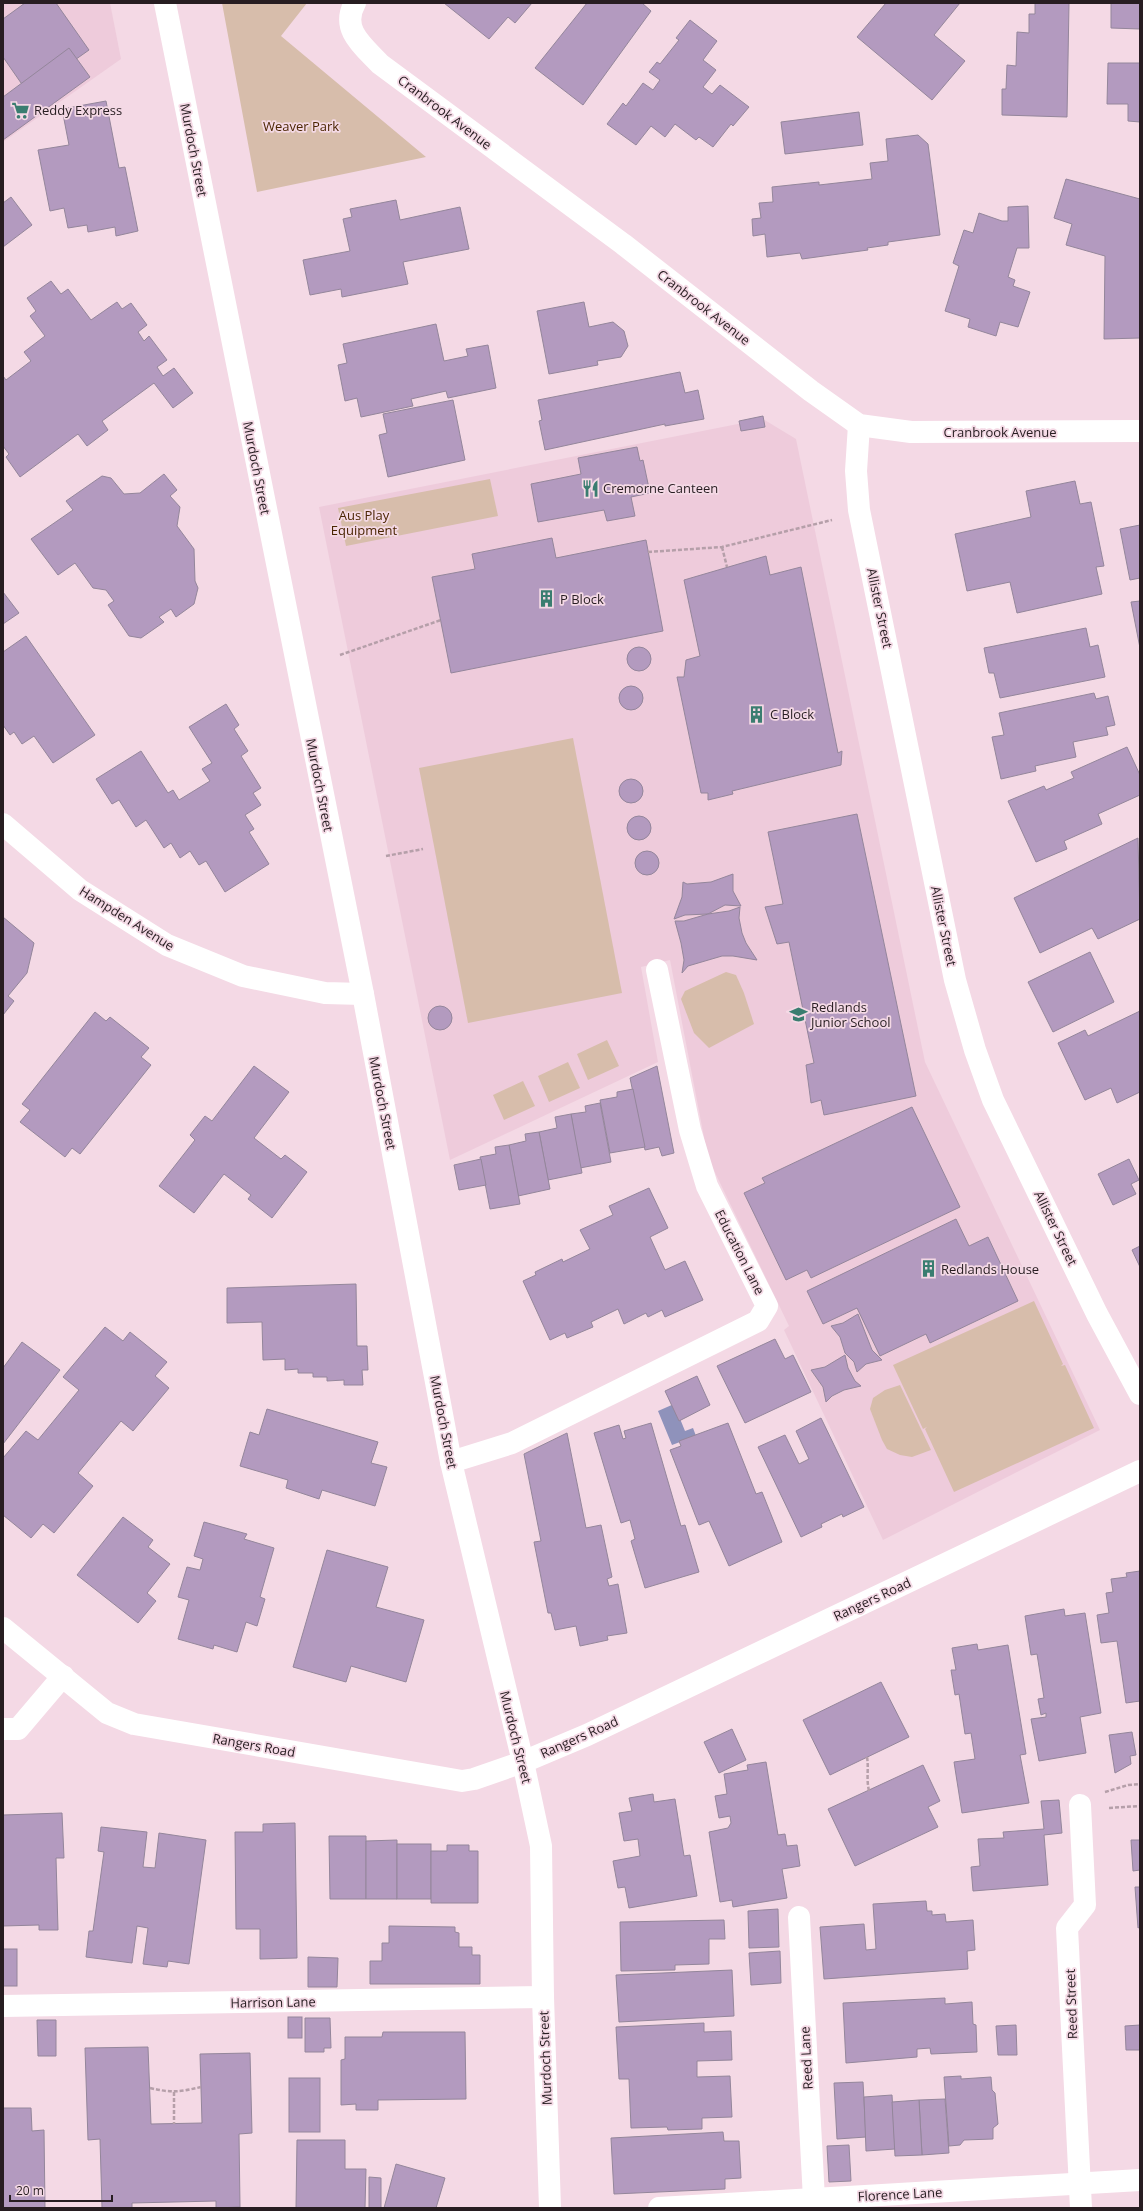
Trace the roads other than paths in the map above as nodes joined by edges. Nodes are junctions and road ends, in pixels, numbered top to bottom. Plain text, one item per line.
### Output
1 (165, 3) edge
2 (354, 4) edge
3 (859, 425) junction
4 (1140, 431) edge
5 (3, 824) edge
6 (657, 970) dead end
7 (362, 994) junction
8 (1140, 1394) edge
9 (451, 1462) junction
10 (1140, 1471) edge
11 (3, 1628) edge
12 (64, 1676) junction
13 (10, 1729) edge
14 (523, 1762) junction
15 (1080, 1805) dead end
16 (798, 1917) dead end
17 (543, 1997) junction
18 (3, 2006) edge
19 (1140, 2180) edge
20 (1078, 2183) junction
21 (814, 2199) junction
22 (550, 2208) edge
23 (659, 2208) edge
24 (1081, 2208) edge

1 - 7 street, Murdoch Street
2 - 3 street, Cranbrook Avenue
3 - 4 street, Cranbrook Avenue
3 - 8 street, Allister Street
5 - 7 street, Hampden Avenue
6 - 9 street, Education Lane
7 - 9 street, Murdoch Street
9 - 14 street, Murdoch Street
10 - 14 street, Rangers Road
11 - 12 street, Rangers Road
12 - 13 street
12 - 14 street, Rangers Road
14 - 17 street, Murdoch Street
15 - 20 street, Reed Street
16 - 21 street, Reed Lane
17 - 18 street, Harrison Lane
17 - 22 street, Murdoch Street
19 - 20 street, Florence Lane
20 - 21 street, Florence Lane
20 - 24 street, Reed Street
21 - 23 street, Florence Lane

